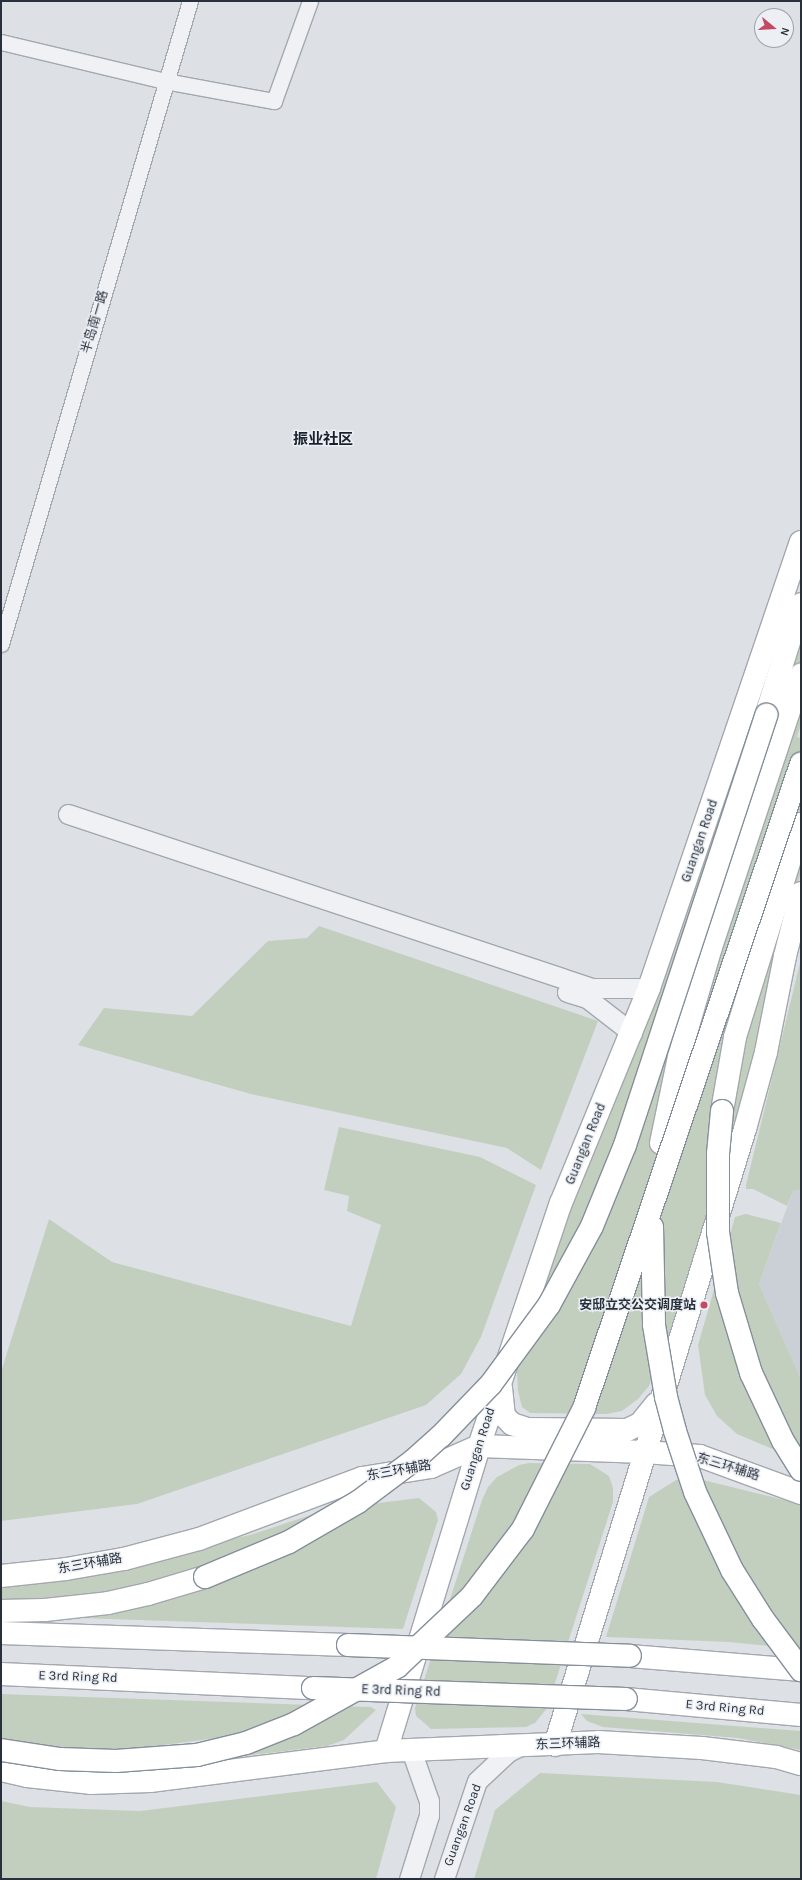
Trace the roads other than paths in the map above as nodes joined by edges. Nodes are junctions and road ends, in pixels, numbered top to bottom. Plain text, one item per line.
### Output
1 (190, 1) edge
2 (310, 1) edge
3 (1, 42) edge
4 (165, 81) junction
5 (801, 542) edge
6 (801, 604) edge
7 (1, 644) edge
8 (801, 675) edge
9 (801, 764) edge
10 (801, 824) edge
11 (801, 893) edge
12 (649, 988) junction
13 (632, 1033) junction
14 (502, 1379) junction
15 (663, 1394) junction
16 (479, 1446) junction
17 (644, 1452) junction
18 (801, 1470) edge
19 (801, 1493) edge
20 (1, 1576) edge
21 (1, 1611) edge
22 (1, 1633) edge
23 (801, 1670) edge
24 (1, 1674) edge
25 (801, 1715) edge
26 (522, 1745) junction
27 (555, 1745) junction
28 (1, 1750) edge
29 (411, 1750) junction
30 (386, 1751) junction
31 (801, 1764) edge
32 (1, 1770) edge
33 (409, 1879) edge
34 (444, 1879) edge

1 - 4 street, 半岛南一路
2 - 4 street
3 - 4 street
4 - 7 street, 半岛南一路
5 - 12 main road, Guangan Road
6 - 21 main road, bridge
8 - 23 main road, bridge
9 - 28 main road, bridge
10 - 18 main road, bridge
11 - 15 main road
12 - 13 main road, Guangan Road
12 - 13 street
13 - 14 main road, Guangan Road
14 - 15 main road
14 - 16 main road, Guangan Road
15 - 17 main road
16 - 17 main road, 东三环辅路
16 - 20 main road, 东三环辅路
16 - 30 main road, Guangan Road
17 - 19 main road, 东三环辅路
17 - 27 main road
22 - 23 main road, bridge
24 - 25 main road, E 3rd Ring Rd, bridge
26 - 27 main road, 东三环辅路
26 - 29 main road, 东三环辅路
26 - 34 street, Guangan Road
27 - 31 main road, 东三环辅路
29 - 30 main road, 东三环辅路
29 - 33 street
30 - 32 main road, 东三环辅路

